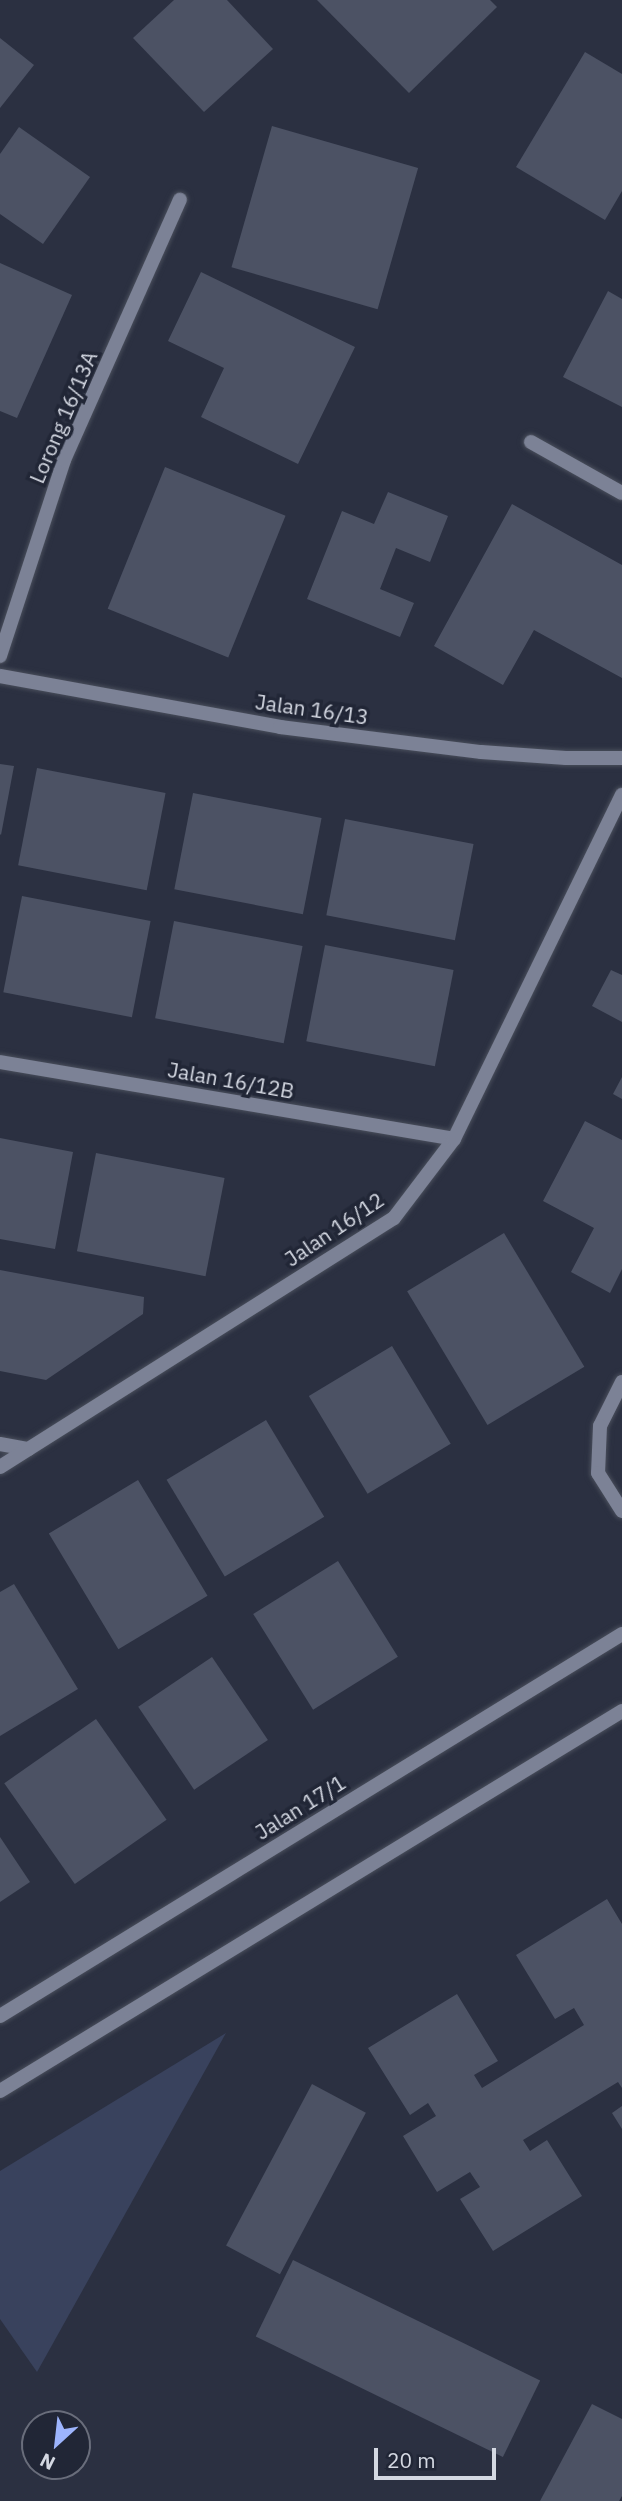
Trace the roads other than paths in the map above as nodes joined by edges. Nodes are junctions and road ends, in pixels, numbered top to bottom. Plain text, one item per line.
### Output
1 (180, 200) dead end
2 (531, 442) dead end
3 (622, 493) edge
4 (0, 656) edge
5 (0, 676) edge
6 (622, 758) edge
7 (622, 795) edge
8 (0, 1062) edge
9 (454, 1139) junction
10 (622, 1382) edge
11 (0, 1444) edge
12 (29, 1449) junction
13 (0, 1467) edge
14 (622, 1511) edge
15 (622, 1634) edge
16 (622, 1711) edge
17 (0, 2016) edge
18 (0, 2091) edge

1 - 4 street, Lorong 16/13A
2 - 3 street
5 - 6 street, Jalan 16/13
7 - 9 street, Jalan 16/12
8 - 9 street, Jalan 16/12B
9 - 12 street, Jalan 16/12
10 - 14 street
11 - 12 street
12 - 13 street, Jalan 16/12
15 - 17 street, Jalan 17/1
16 - 18 street

